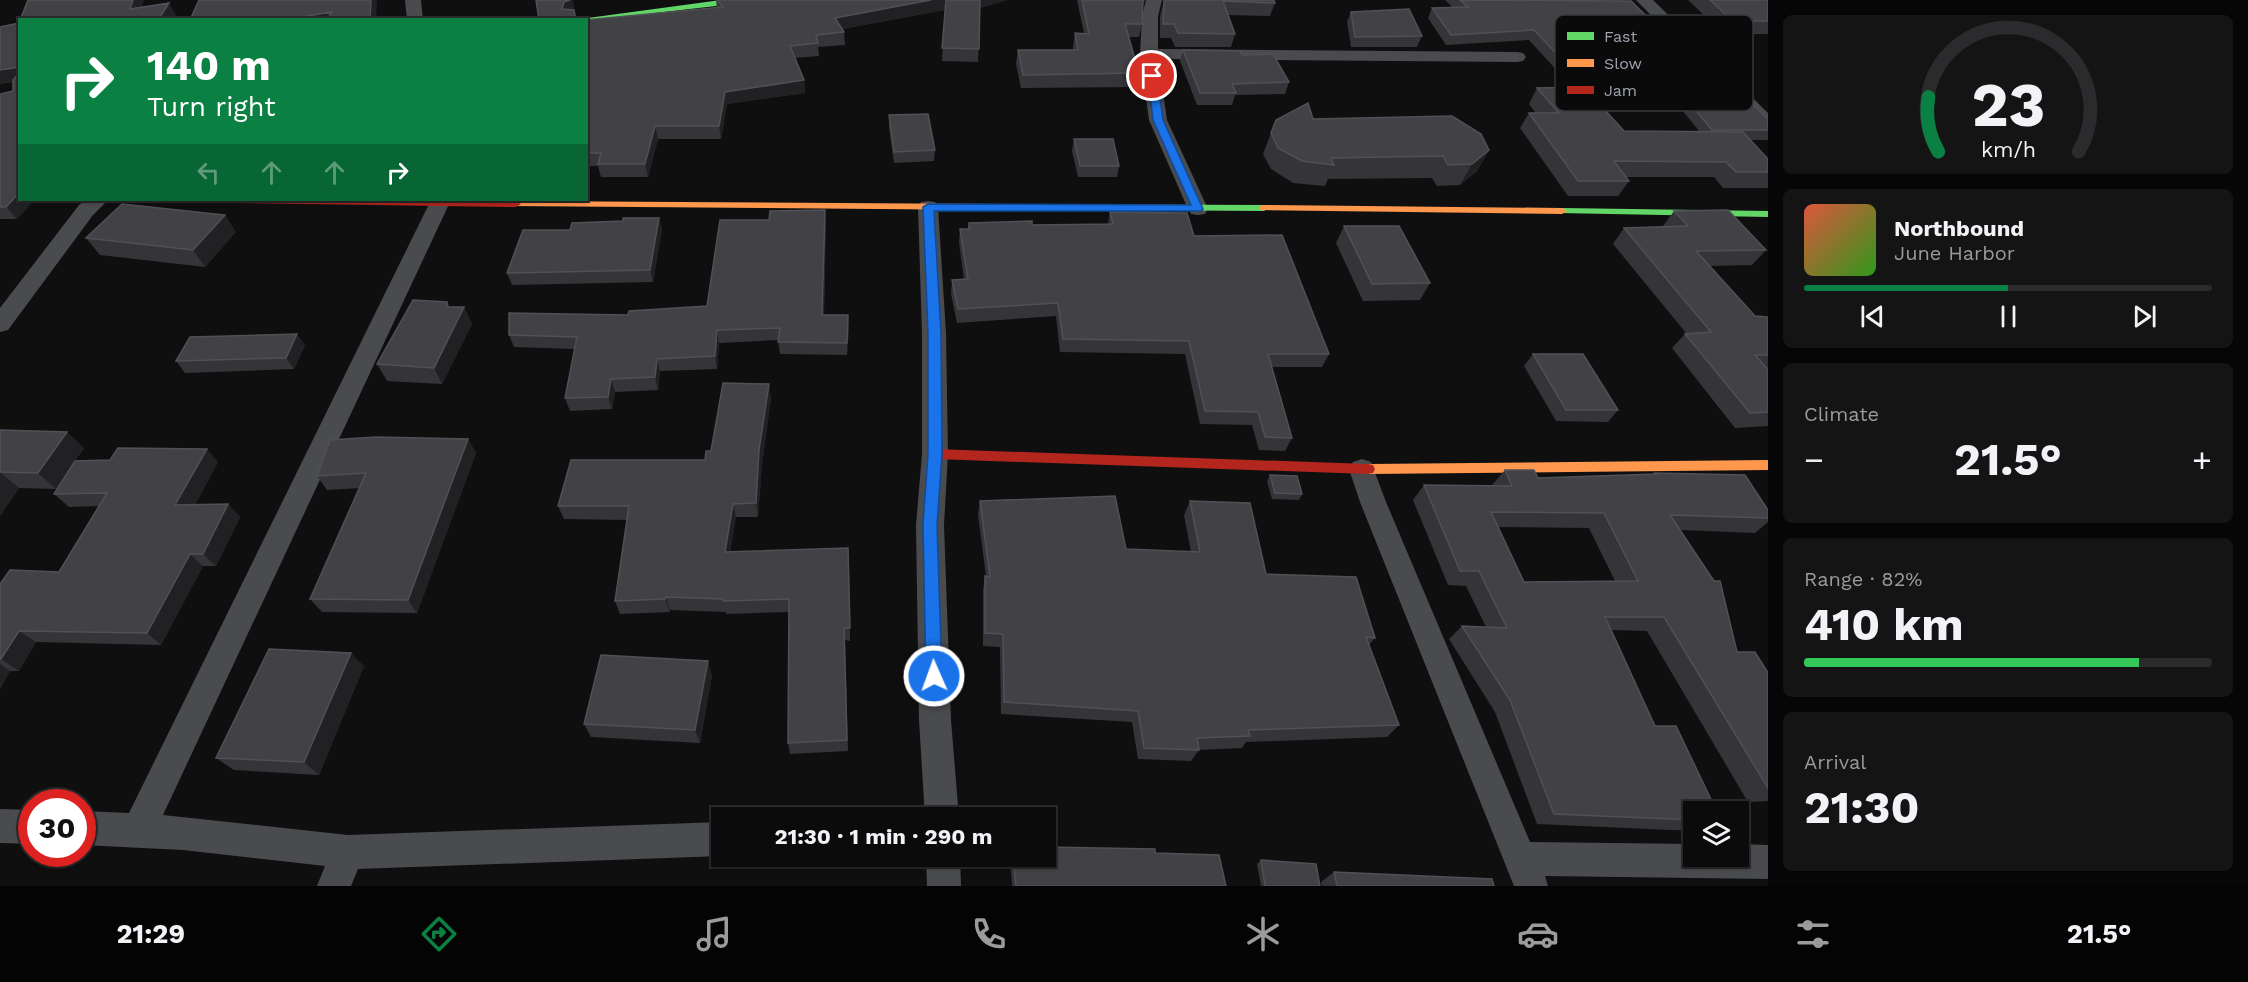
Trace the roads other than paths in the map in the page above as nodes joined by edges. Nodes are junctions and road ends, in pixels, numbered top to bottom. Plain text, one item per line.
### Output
1 (413, 0) edge
2 (742, 0) edge
3 (1154, 0) edge
4 (1644, 0) edge
5 (684, 4) edge
6 (1659, 15) edge
7 (415, 18) edge
8 (588, 18) edge
9 (1149, 54) junction
10 (1517, 57) dead end
11 (1753, 108) edge
12 (1768, 123) edge
13 (97, 201) edge
14 (338, 201) edge
15 (440, 202) junction
16 (928, 207) junction
17 (1198, 209) junction
18 (1768, 214) edge
19 (0, 324) edge
20 (935, 454) junction
21 (1768, 465) edge
22 (1362, 469) junction
23 (941, 807) edge
24 (0, 826) edge
25 (18, 827) edge
26 (96, 828) edge
27 (139, 829) junction
28 (711, 840) edge
29 (348, 852) junction
30 (1768, 862) edge
31 (944, 867) edge
32 (1526, 872) edge
33 (334, 886) edge
34 (944, 886) edge

1 - 7 street
2 - 5 street
3 - 9 street
4 - 6 street
5 - 8 street
9 - 10 street
9 - 17 street
11 - 12 street
13 - 19 street
14 - 15 street
15 - 16 street
15 - 27 street
16 - 17 street
16 - 20 street
17 - 18 street
20 - 22 street
20 - 23 street
21 - 22 street
22 - 32 street
24 - 25 street
26 - 27 street
27 - 29 street
28 - 29 street
29 - 33 street
30 - 32 street
31 - 34 street

